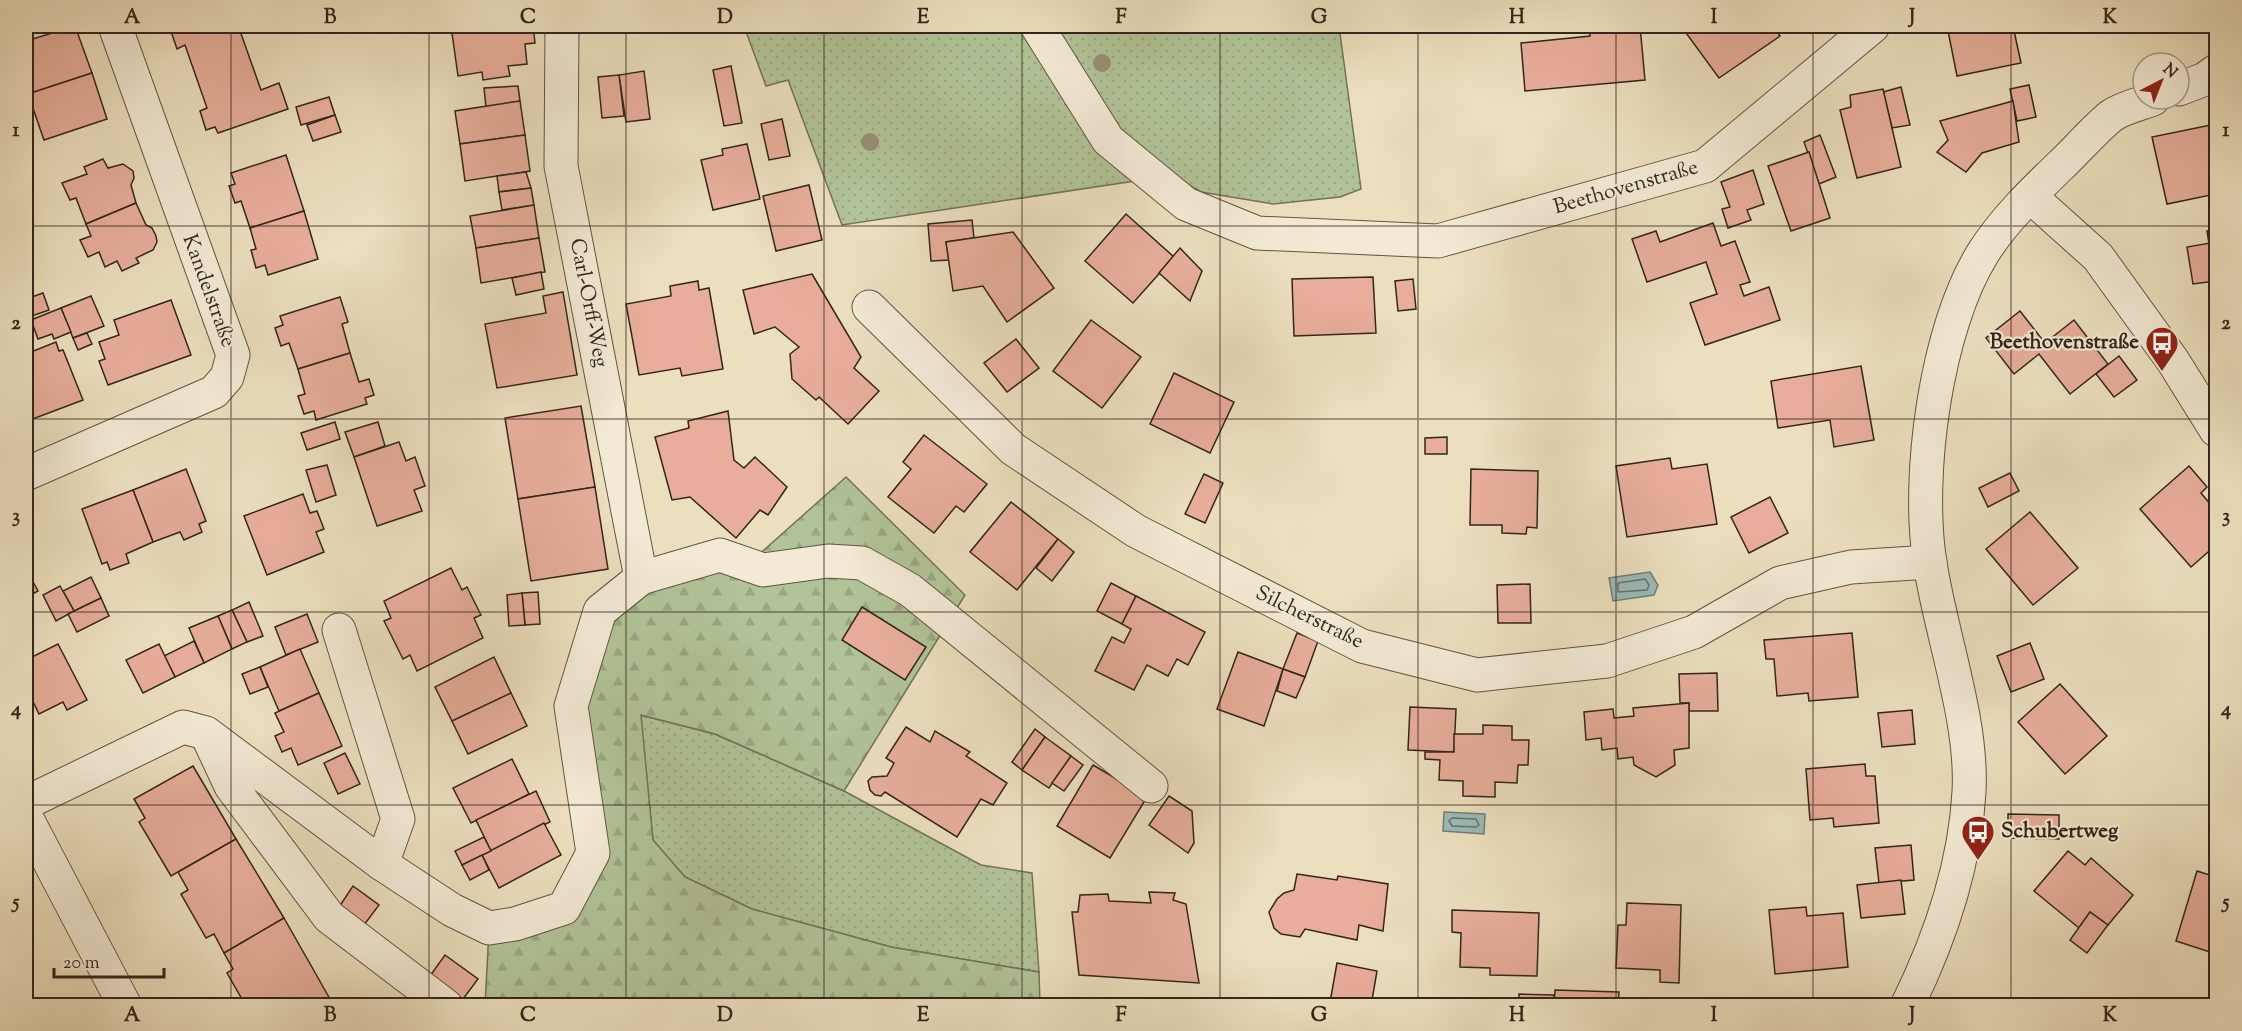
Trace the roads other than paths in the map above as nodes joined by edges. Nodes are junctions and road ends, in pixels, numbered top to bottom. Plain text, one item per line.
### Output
1 (115, 26) edge
2 (562, 26) edge
3 (1037, 26) edge
4 (1873, 26) edge
5 (2217, 71) edge
6 (2191, 84) edge
7 (2131, 108) edge
8 (2030, 196) junction
9 (869, 307) dead end
10 (2217, 430) edge
11 (26, 474) edge
12 (1930, 562) junction
13 (641, 578) junction
14 (339, 630) dead end
15 (206, 733) junction
16 (1151, 786) dead end
17 (26, 803) edge
18 (26, 817) edge
19 (382, 864) junction
20 (125, 1005) edge
21 (446, 1005) edge
22 (1907, 1005) edge

1 - 11 street, Kandelstraße
2 - 13 street, Carl-Orff-Weg
3 - 4 street, Beethovenstraße
5 - 6 street
7 - 8 street
8 - 10 street
8 - 12 street
9 - 12 street, Silcherstraße
12 - 22 street
13 - 16 street
13 - 19 street
14 - 19 street
15 - 17 street
15 - 19 street
15 - 21 street
18 - 20 street

